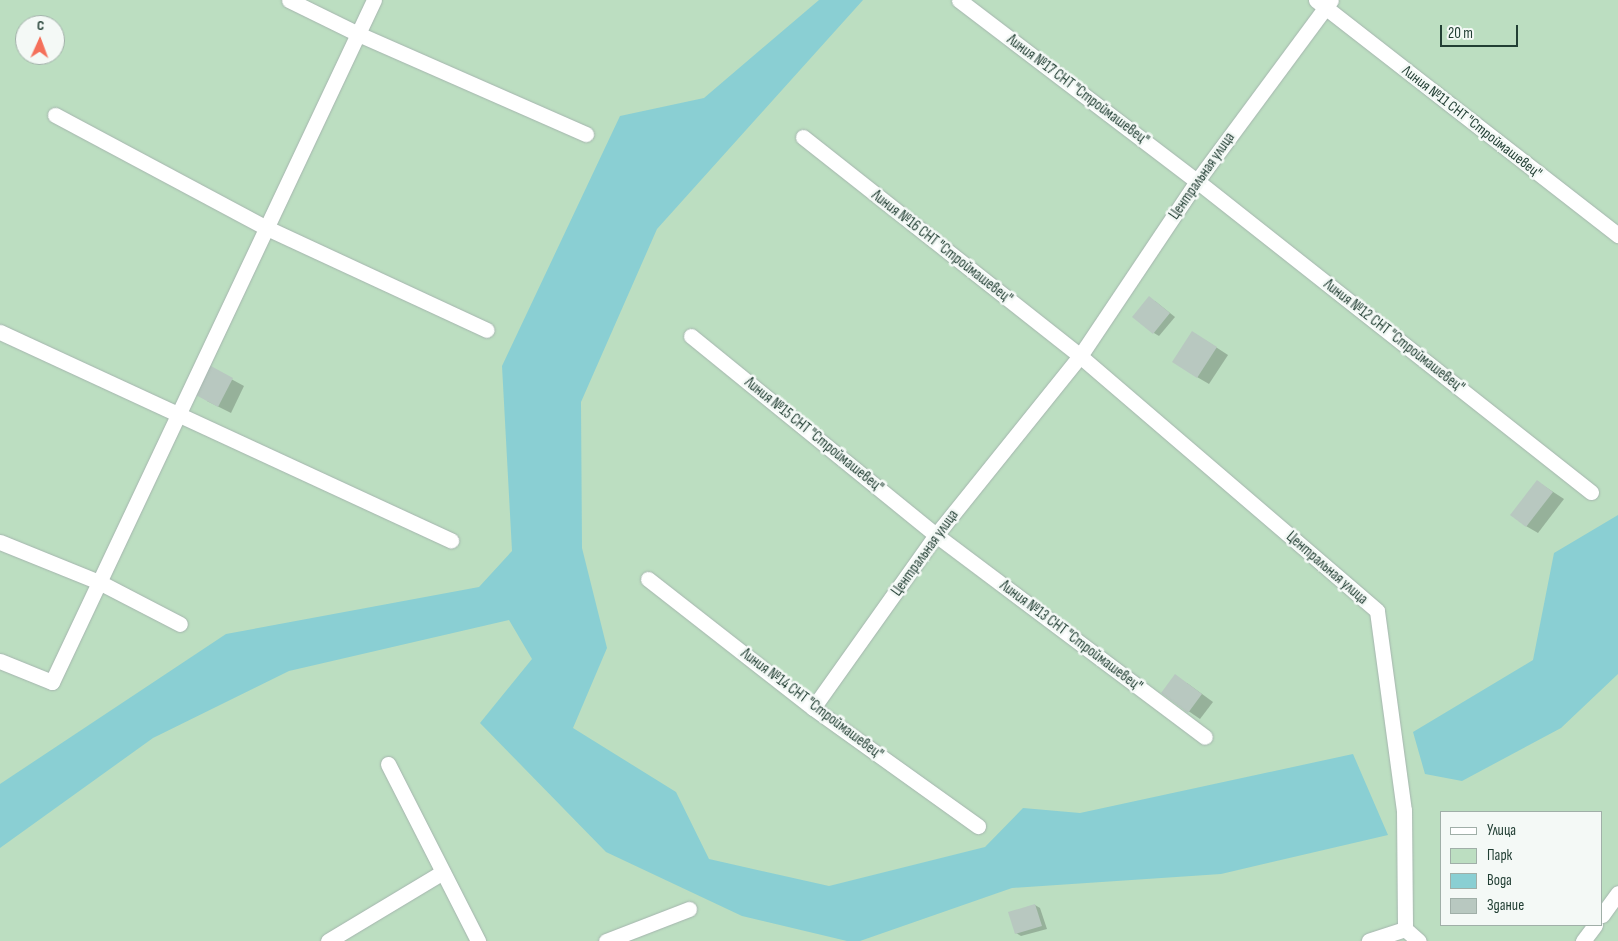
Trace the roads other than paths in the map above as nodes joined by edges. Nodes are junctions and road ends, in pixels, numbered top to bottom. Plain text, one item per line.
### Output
1 (289, 0) edge
2 (374, 0) edge
3 (959, 0) edge
4 (1324, 3) edge
5 (358, 34) junction
6 (55, 115) dead end
7 (586, 134) dead end
8 (803, 137) dead end
9 (1197, 181) junction
10 (267, 228) junction
11 (1618, 235) edge
12 (487, 330) dead end
13 (0, 332) edge
14 (691, 336) dead end
15 (1080, 356) junction
16 (177, 417) junction
17 (1592, 492) dead end
18 (936, 534) junction
19 (451, 540) dead end
20 (0, 542) edge
21 (648, 579) dead end
22 (99, 582) junction
23 (180, 624) dead end
24 (0, 661) edge
25 (813, 708) junction
26 (1205, 737) dead end
27 (388, 764) dead end
28 (978, 826) dead end
29 (441, 873) junction
30 (1618, 893) edge
31 (689, 909) dead end
32 (1603, 914) edge
33 (1594, 926) edge
34 (1405, 929) junction
35 (328, 941) edge
36 (478, 941) edge
37 (606, 941) edge
38 (1370, 941) edge
39 (1419, 941) edge
40 (1583, 941) edge

1 - 5 street
2 - 5 street
3 - 9 street, Линия №17 СНТ "Строймашевец"
4 - 9 street, Центральная улица
4 - 11 street, Линия №11 СНТ "Строймашевец"
5 - 7 street
5 - 10 street
6 - 10 street
8 - 15 street, Линия №16 СНТ "Строймашевец"
9 - 15 street, Центральная улица
9 - 17 street, Линия №12 СНТ "Строймашевец"
10 - 12 street
10 - 16 street
13 - 16 street
14 - 18 street, Линия №15 СНТ "Строймашевец"
15 - 18 street, Центральная улица
15 - 34 street, Центральная улица
16 - 19 street
16 - 22 street
18 - 25 street, Центральная улица
18 - 26 street, Линия №13 СНТ "Строймашевец"
20 - 22 street
21 - 25 street, Линия №14 СНТ "Строймашевец"
22 - 23 street
22 - 24 street
25 - 28 street, Линия №14 СНТ "Строймашевец"
27 - 29 street
29 - 35 street
29 - 36 street
30 - 32 street
31 - 37 street
33 - 40 street
34 - 38 street
34 - 39 street

